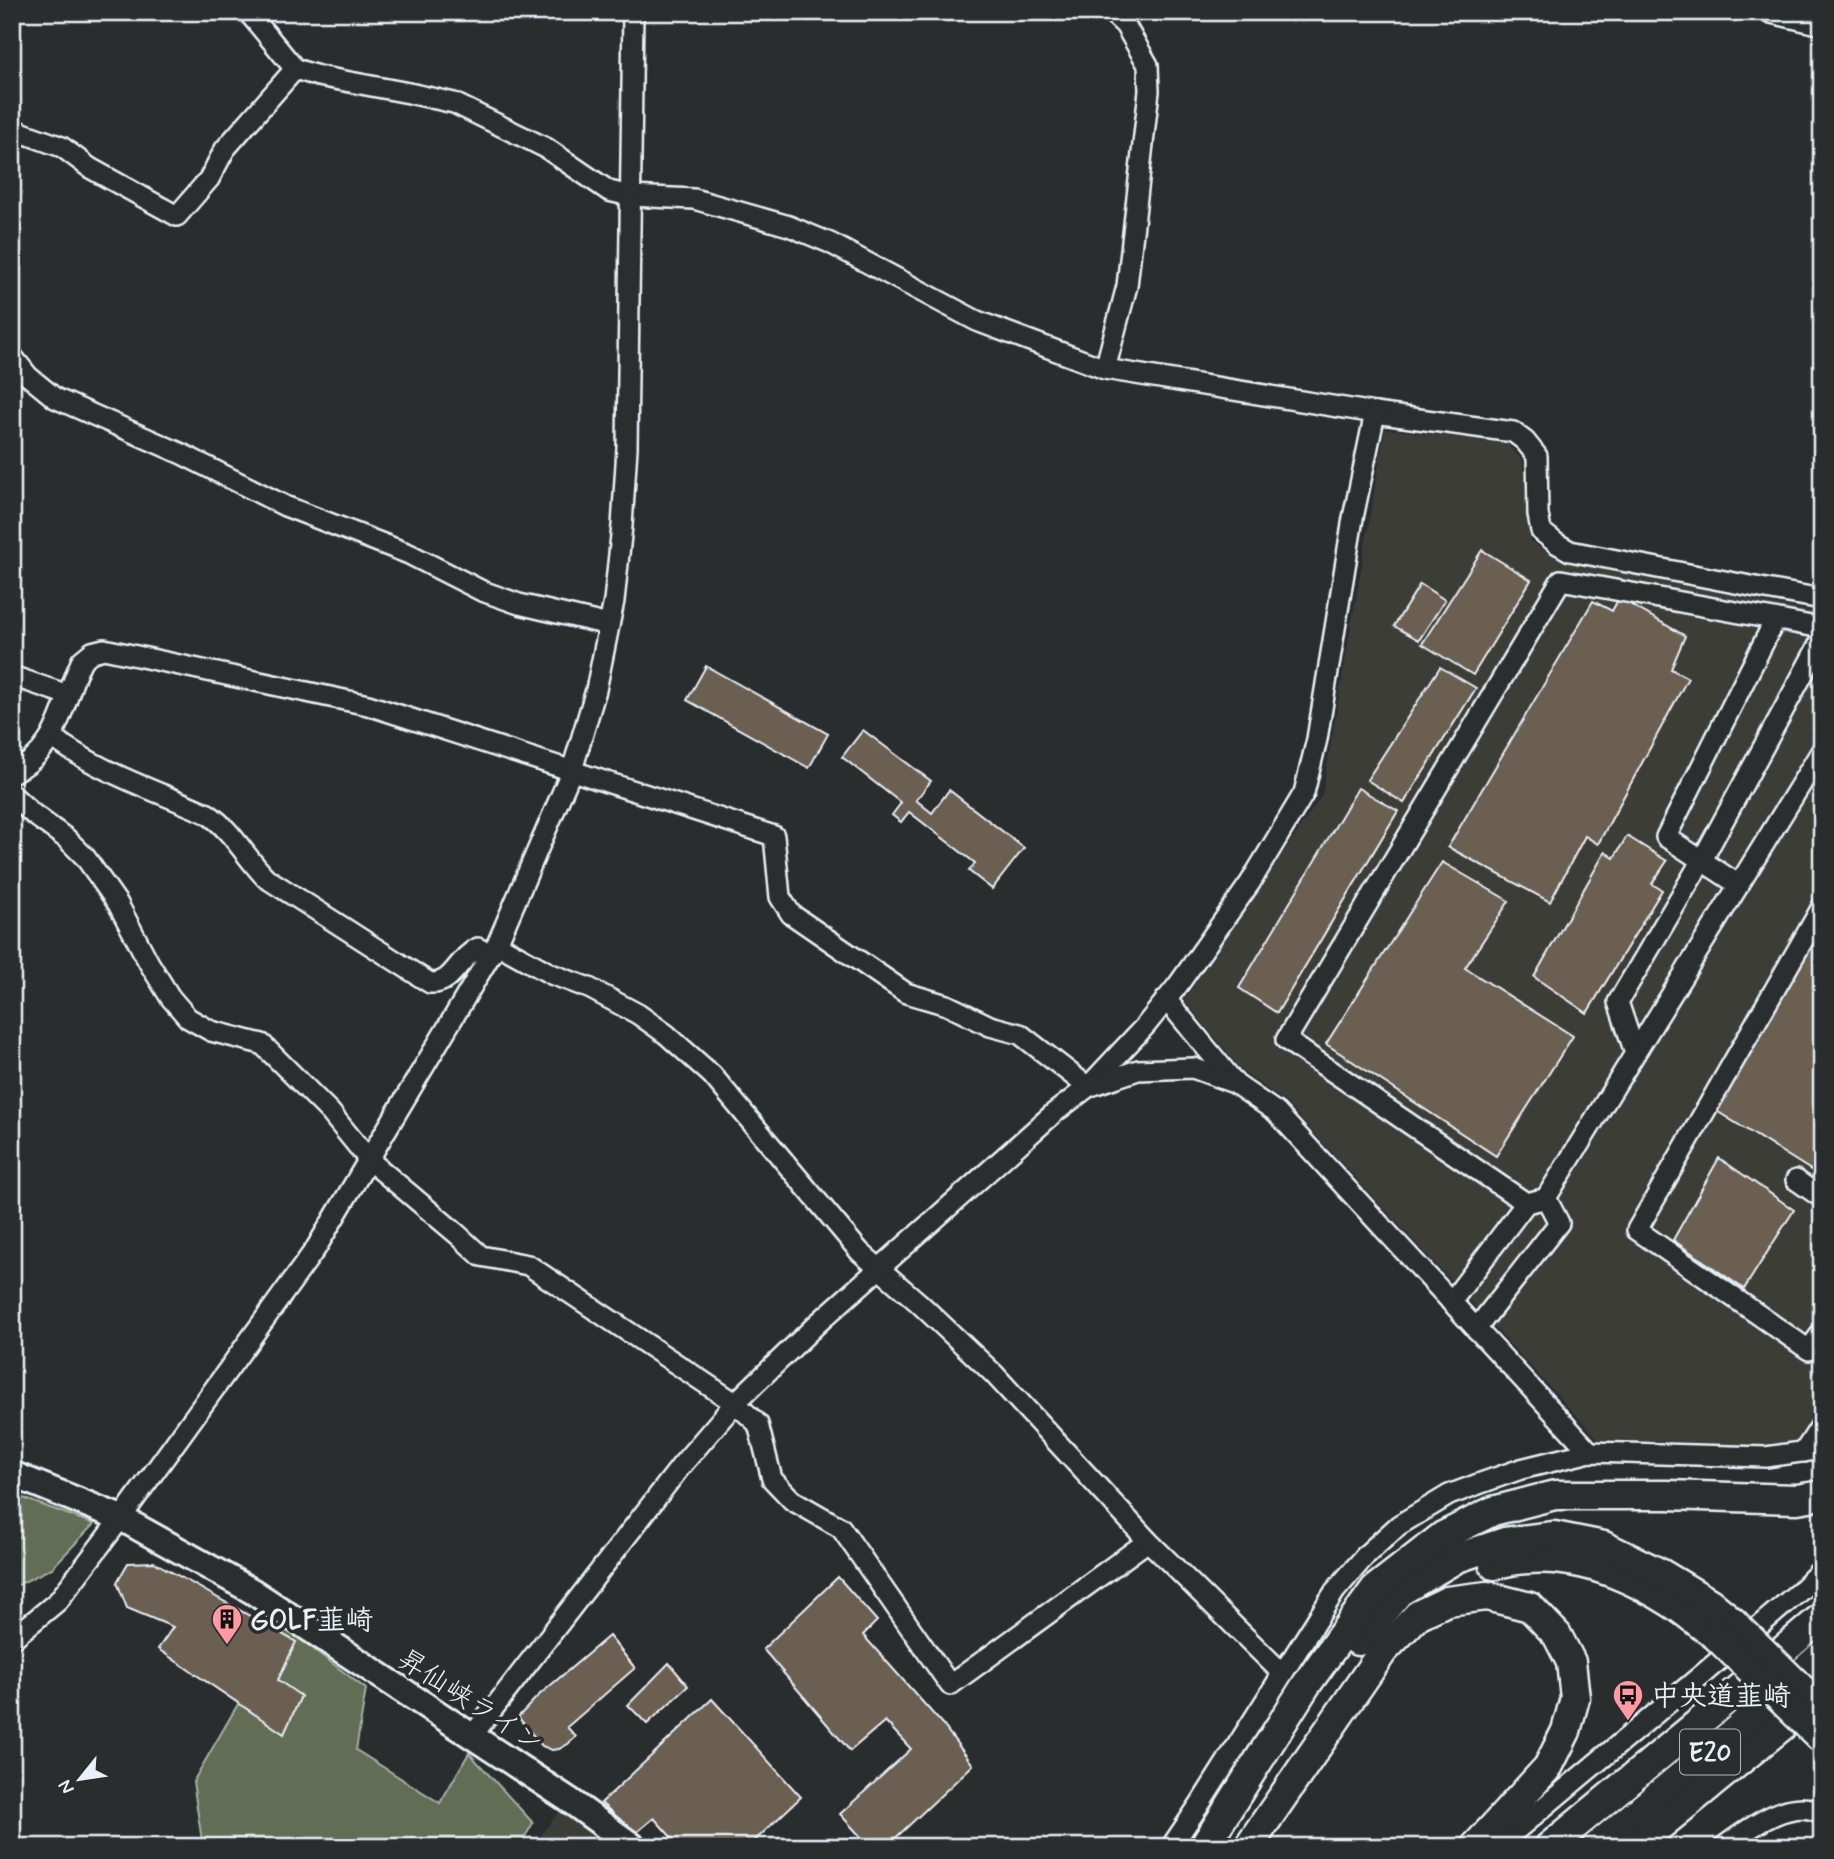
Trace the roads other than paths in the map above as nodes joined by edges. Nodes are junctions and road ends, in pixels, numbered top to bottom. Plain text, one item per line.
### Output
1 (248, 12) edge
2 (634, 12) edge
3 (1111, 12) edge
4 (1767, 12) edge
5 (1822, 25) edge
6 (295, 69) junction
7 (12, 129) edge
8 (630, 196) junction
9 (12, 356) edge
10 (1105, 369) junction
11 (1375, 413) junction
12 (1822, 599) edge
13 (1775, 620) junction
14 (609, 625) junction
15 (1822, 628) edge
16 (1822, 639) edge
17 (12, 676) edge
18 (68, 695) junction
19 (52, 737) junction
20 (1822, 750) edge
21 (572, 770) junction
22 (12, 774) edge
23 (12, 795) edge
24 (1702, 860) junction
25 (1739, 885) junction
26 (1822, 907) edge
27 (494, 950) junction
28 (1166, 999) junction
29 (1635, 1053) junction
30 (1234, 1083) junction
31 (1088, 1087) junction
32 (369, 1160) junction
33 (1796, 1180) dead end
34 (1546, 1198) junction
35 (1822, 1198) edge
36 (1526, 1203) junction
37 (879, 1269) junction
38 (1451, 1301) junction
39 (1476, 1329) junction
40 (1822, 1332) edge
41 (735, 1403) junction
42 (1822, 1424) edge
43 (1813, 1451) edge
44 (1590, 1452) junction
45 (12, 1474) edge
46 (1822, 1495) edge
47 (121, 1518) junction
48 (1148, 1541) junction
49 (1822, 1569) edge
50 (1822, 1616) edge
51 (1724, 1629) junction
52 (12, 1639) edge
53 (1822, 1655) edge
54 (1282, 1673) junction
55 (1822, 1693) edge
56 (1822, 1709) edge
57 (472, 1737) junction
58 (1822, 1739) edge
59 (1753, 1751) junction
60 (1822, 1814) edge
61 (634, 1847) edge
62 (1171, 1847) edge
63 (1206, 1847) edge
64 (1241, 1847) edge
65 (1248, 1847) edge
66 (1475, 1847) edge
67 (1496, 1847) edge
68 (1549, 1847) edge
69 (1596, 1847) edge
70 (1634, 1847) edge
71 (1651, 1847) edge
72 (1723, 1847) edge

1 - 6 street
2 - 8 street
3 - 10 street
4 - 5 street
6 - 7 street
6 - 8 street
8 - 10 street
8 - 14 street
9 - 14 street
10 - 11 street
11 - 12 street
11 - 28 street
13 - 15 street
13 - 24 street
13 - 36 street
14 - 21 street
16 - 24 street
17 - 18 street
18 - 19 street
18 - 21 street
19 - 22 street
19 - 27 street
20 - 25 street
21 - 27 street
21 - 31 street
23 - 32 street
24 - 25 street
24 - 29 street
25 - 29 street
26 - 40 street
27 - 32 street
27 - 37 street
28 - 30 street
28 - 31 street
29 - 34 street
30 - 31 street
30 - 38 street
31 - 37 street
32 - 41 street
32 - 47 street
33 - 35 street
34 - 36 street
34 - 39 street
36 - 38 street
37 - 41 street
37 - 48 street
38 - 39 street
39 - 44 street
41 - 48 street
41 - 57 street
42 - 43 street
43 - 44 street
44 - 54 street
45 - 47 main road, 昇仙峡ライン
46 - 63 highway
47 - 52 street
47 - 57 main road, 昇仙峡ライン
48 - 54 street
49 - 67 street
50 - 68 highway, E20
51 - 56 highway, bridge
51 - 58 highway, bridge
51 - 63 highway
51 - 64 highway
53 - 69 highway, E20
54 - 62 street
55 - 59 highway
57 - 61 main road, 昇仙峡ライン
59 - 70 highway
59 - 71 street
60 - 72 street
65 - 66 highway

